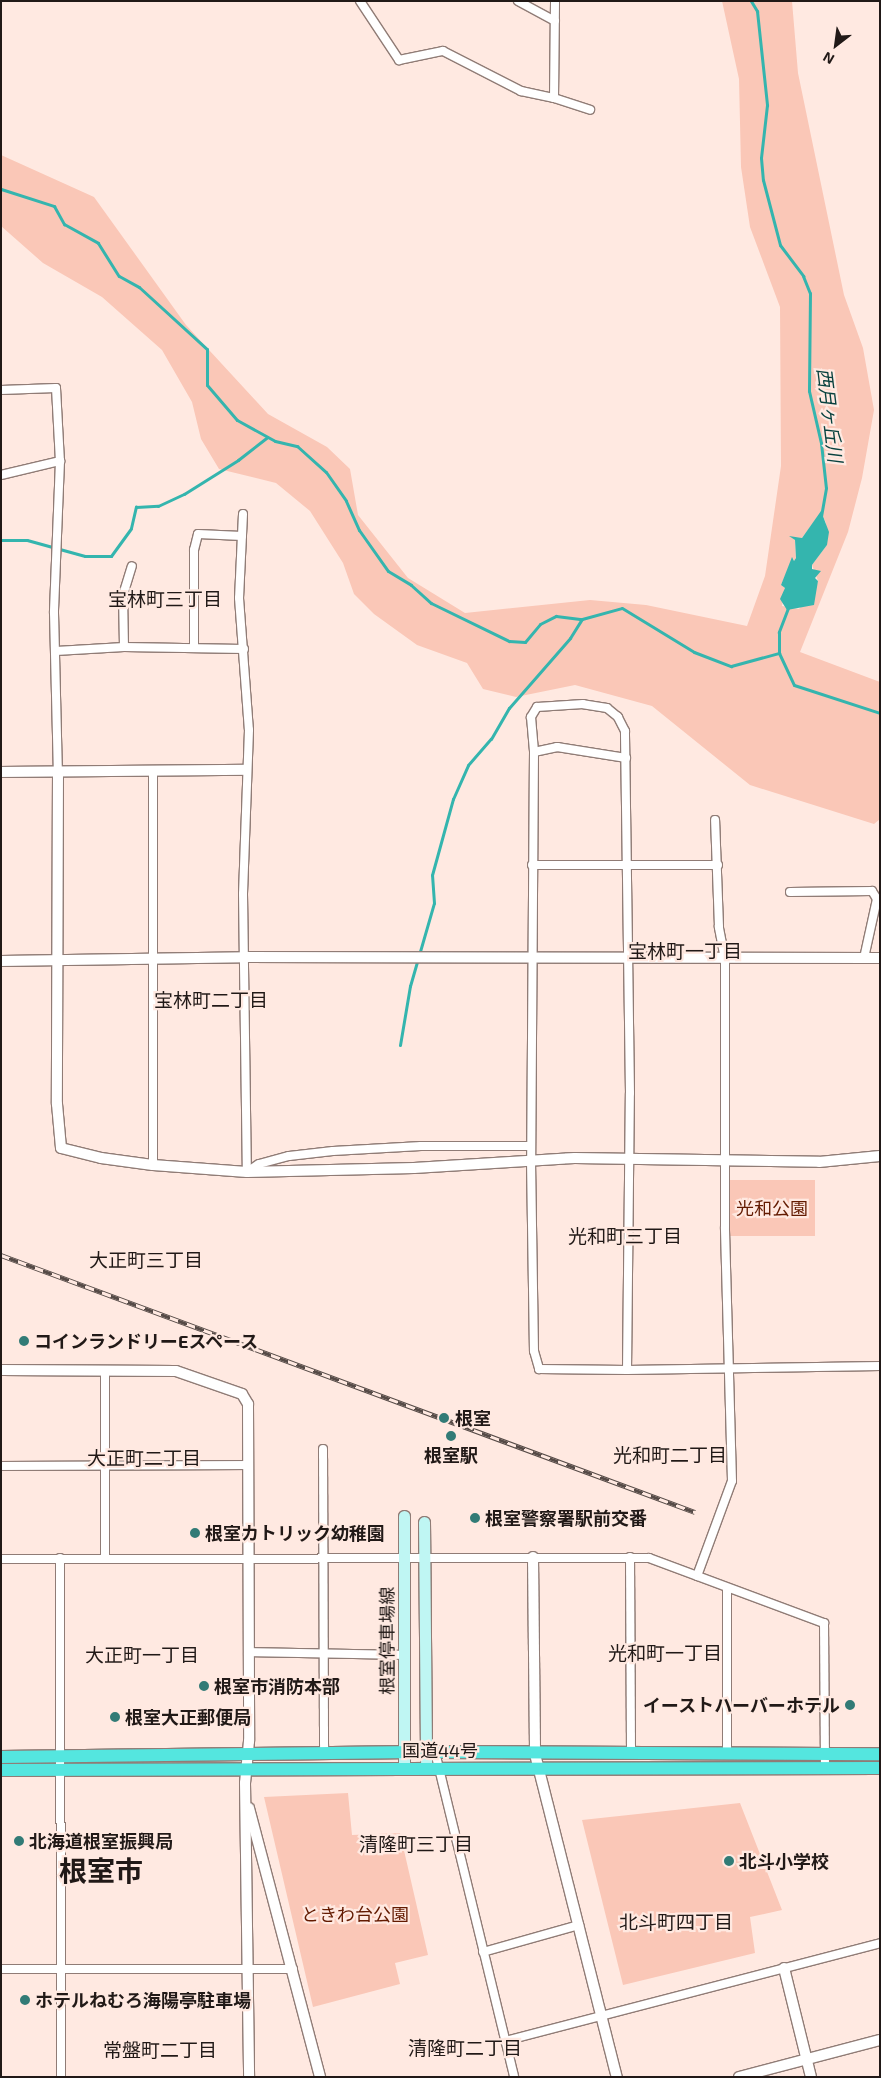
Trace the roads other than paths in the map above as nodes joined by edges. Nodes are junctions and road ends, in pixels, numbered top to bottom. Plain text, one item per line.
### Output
1 (518, 1) edge
2 (555, 1) edge
3 (362, 2) edge
4 (555, 21) junction
5 (554, 98) junction
6 (590, 110) dead end
7 (1, 390) edge
8 (60, 461) junction
9 (1, 475) edge
10 (243, 514) dead end
11 (242, 536) junction
12 (132, 566) dead end
13 (124, 647) junction
14 (194, 648) junction
15 (244, 649) junction
16 (56, 651) junction
17 (534, 752) junction
18 (626, 758) junction
19 (246, 770) junction
20 (1, 772) edge
21 (58, 772) junction
22 (153, 773) junction
23 (715, 820) dead end
24 (532, 865) junction
25 (718, 865) junction
26 (629, 866) junction
27 (790, 892) dead end
28 (246, 957) junction
29 (864, 958) junction
30 (880, 958) edge
31 (531, 959) junction
32 (628, 959) junction
33 (725, 959) junction
34 (1, 961) edge
35 (57, 961) junction
36 (151, 961) junction
37 (531, 1146) junction
38 (880, 1156) edge
39 (629, 1159) junction
40 (531, 1161) junction
41 (727, 1161) junction
42 (153, 1165) junction
43 (247, 1172) junction
44 (880, 1366) edge
45 (727, 1368) junction
46 (1, 1370) edge
47 (105, 1370) junction
48 (627, 1370) junction
49 (323, 1448) dead end
50 (105, 1465) junction
51 (248, 1465) junction
52 (1, 1466) edge
53 (404, 1516) dead end
54 (424, 1522) dead end
55 (405, 1557) junction
56 (424, 1557) junction
57 (533, 1557) junction
58 (630, 1557) junction
59 (60, 1558) junction
60 (323, 1558) junction
61 (1, 1559) edge
62 (105, 1559) junction
63 (248, 1559) junction
64 (697, 1576) junction
65 (728, 1588) junction
66 (248, 1652) junction
67 (323, 1652) junction
68 (404, 1655) junction
69 (430, 1752) junction
70 (404, 1753) junction
71 (826, 1753) junction
72 (324, 1754) junction
73 (535, 1754) junction
74 (631, 1754) junction
75 (727, 1754) junction
76 (880, 1754) edge
77 (61, 1756) junction
78 (246, 1756) junction
79 (1, 1757) edge
80 (404, 1767) junction
81 (432, 1767) junction
82 (825, 1767) junction
83 (880, 1768) edge
84 (61, 1769) junction
85 (245, 1769) junction
86 (538, 1769) junction
87 (1, 1770) edge
88 (245, 1793) junction
89 (579, 1926) junction
90 (880, 1943) edge
91 (483, 1952) junction
92 (784, 1968) junction
93 (1, 1969) edge
94 (62, 1969) junction
95 (247, 1969) junction
96 (292, 1969) junction
97 (602, 2016) junction
98 (880, 2040) edge
99 (505, 2041) junction
100 (806, 2059) junction
101 (61, 2077) edge
102 (249, 2077) edge
103 (320, 2077) edge
104 (514, 2077) edge
105 (617, 2077) edge
106 (740, 2077) edge
107 (811, 2077) edge

1 - 4 street
2 - 4 street
3 - 5 street
4 - 5 street
5 - 6 street
7 - 8 street
8 - 9 street
8 - 16 street
10 - 11 street
11 - 14 street
11 - 15 street
12 - 13 street
13 - 14 street
13 - 16 street
14 - 15 street
15 - 19 street
16 - 21 street
17 - 18 street
17 - 18 street
17 - 24 street
18 - 26 street
19 - 22 street
19 - 28 street
20 - 21 street
21 - 22 street
21 - 35 street
22 - 36 street
23 - 25 street
24 - 26 street
24 - 31 street
25 - 26 street
25 - 33 street
26 - 32 street
27 - 29 street
28 - 31 street
28 - 36 street
28 - 43 street
29 - 30 street
29 - 33 street
31 - 32 street
31 - 37 street
32 - 33 street
32 - 39 street
33 - 41 street
34 - 35 street
35 - 36 street
35 - 42 street
36 - 42 street
37 - 40 street
37 - 43 street
38 - 41 street
39 - 40 street
39 - 41 street
39 - 48 street
40 - 43 street
40 - 48 street
41 - 45 street
42 - 43 street
44 - 45 street
45 - 48 street
45 - 64 street
46 - 47 street
47 - 50 street
47 - 51 street
49 - 60 street
50 - 51 street
50 - 52 street
50 - 62 street
51 - 63 street
53 - 55 main road, 根室停車場線
54 - 56 main road
55 - 56 street
55 - 60 street
55 - 68 main road, 根室停車場線
56 - 57 street
56 - 69 main road
57 - 58 street
57 - 73 street
58 - 64 street
58 - 74 street
59 - 61 street
59 - 62 street
59 - 77 street
60 - 63 street
60 - 67 street
62 - 63 street
63 - 66 street
64 - 65 street
65 - 71 street
65 - 75 street
66 - 67 street
66 - 78 street
67 - 68 street
67 - 72 street
68 - 70 main road, 根室停車場線
69 - 70 highway, 国道44号
69 - 73 highway, 国道44号
69 - 81 main road
70 - 72 highway, 国道44号
70 - 80 main road, 根室停車場線
71 - 75 highway, 国道44号
71 - 76 highway, 国道44号
71 - 82 street
72 - 78 highway, 国道44号
73 - 74 highway, 国道44号
73 - 86 street
74 - 75 highway, 国道44号
77 - 78 highway, 国道44号
77 - 79 highway, 国道44号
77 - 84 street
78 - 85 street
80 - 81 highway, 国道44号
80 - 85 highway, 国道44号
81 - 86 highway, 国道44号
81 - 91 street
82 - 83 highway, 国道44号
82 - 86 highway, 国道44号
84 - 85 highway, 国道44号
84 - 87 highway, 国道44号
84 - 94 street
85 - 88 street
86 - 89 street
88 - 95 street
88 - 96 street
89 - 91 street
89 - 97 street
90 - 92 street
91 - 99 street
92 - 97 street
92 - 100 street
93 - 94 street
94 - 95 street
94 - 101 street
95 - 96 street
95 - 102 street
96 - 103 street
97 - 99 street
97 - 105 street
98 - 100 street
99 - 104 street
100 - 106 street
100 - 107 street

